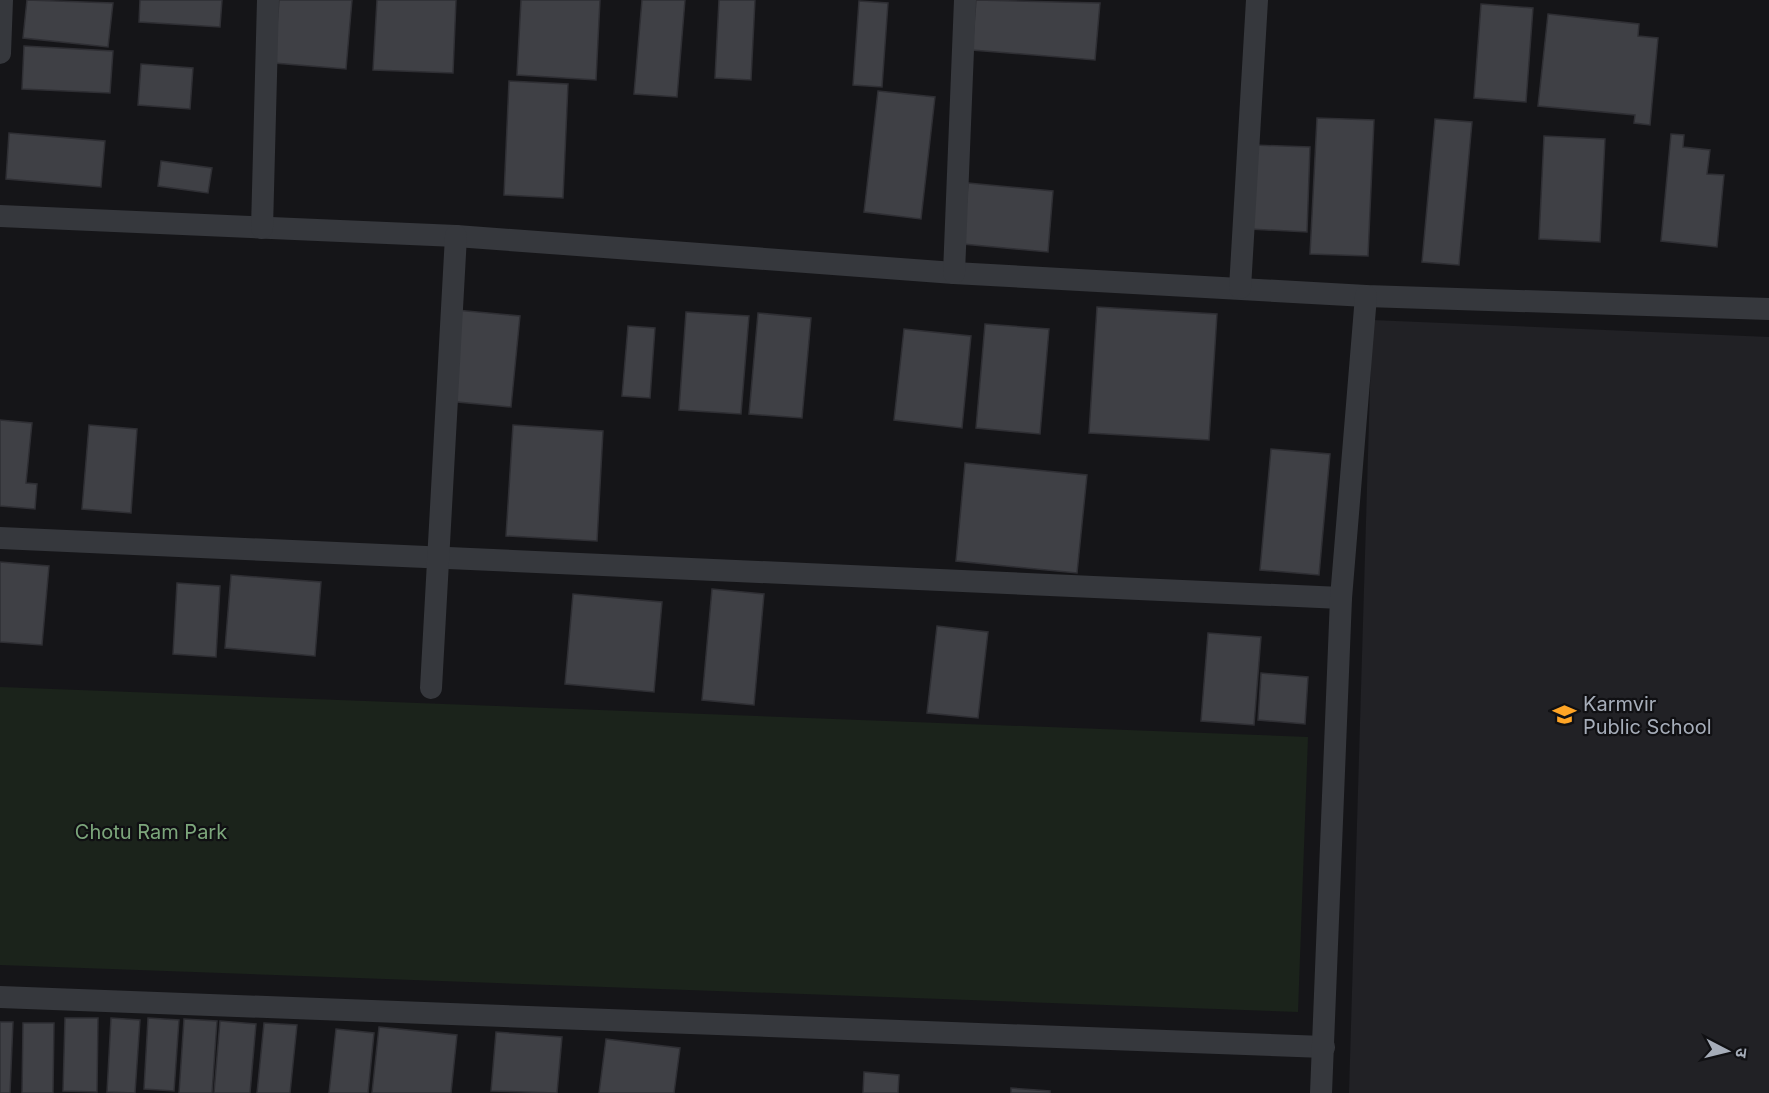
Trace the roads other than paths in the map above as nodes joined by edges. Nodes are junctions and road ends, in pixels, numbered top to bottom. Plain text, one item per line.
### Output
1 (2, 0) edge
2 (268, 0) edge
3 (965, 0) edge
4 (1257, 0) edge
5 (0, 53) edge
6 (0, 216) edge
7 (262, 228) junction
8 (456, 236) junction
9 (954, 273) junction
10 (1240, 288) junction
11 (1366, 296) junction
12 (1769, 309) edge
13 (0, 538) edge
14 (438, 557) junction
15 (1341, 598) junction
16 (431, 688) dead end
17 (0, 997) edge
18 (1324, 1047) junction
19 (1322, 1093) edge

1 - 5 street
2 - 7 street
3 - 9 street
4 - 10 street
6 - 7 street
7 - 8 street
8 - 9 street
8 - 14 street
9 - 10 street
10 - 11 street
11 - 12 street
11 - 15 street
13 - 14 street
14 - 15 street
14 - 16 street
15 - 18 street
17 - 18 street
18 - 19 street

